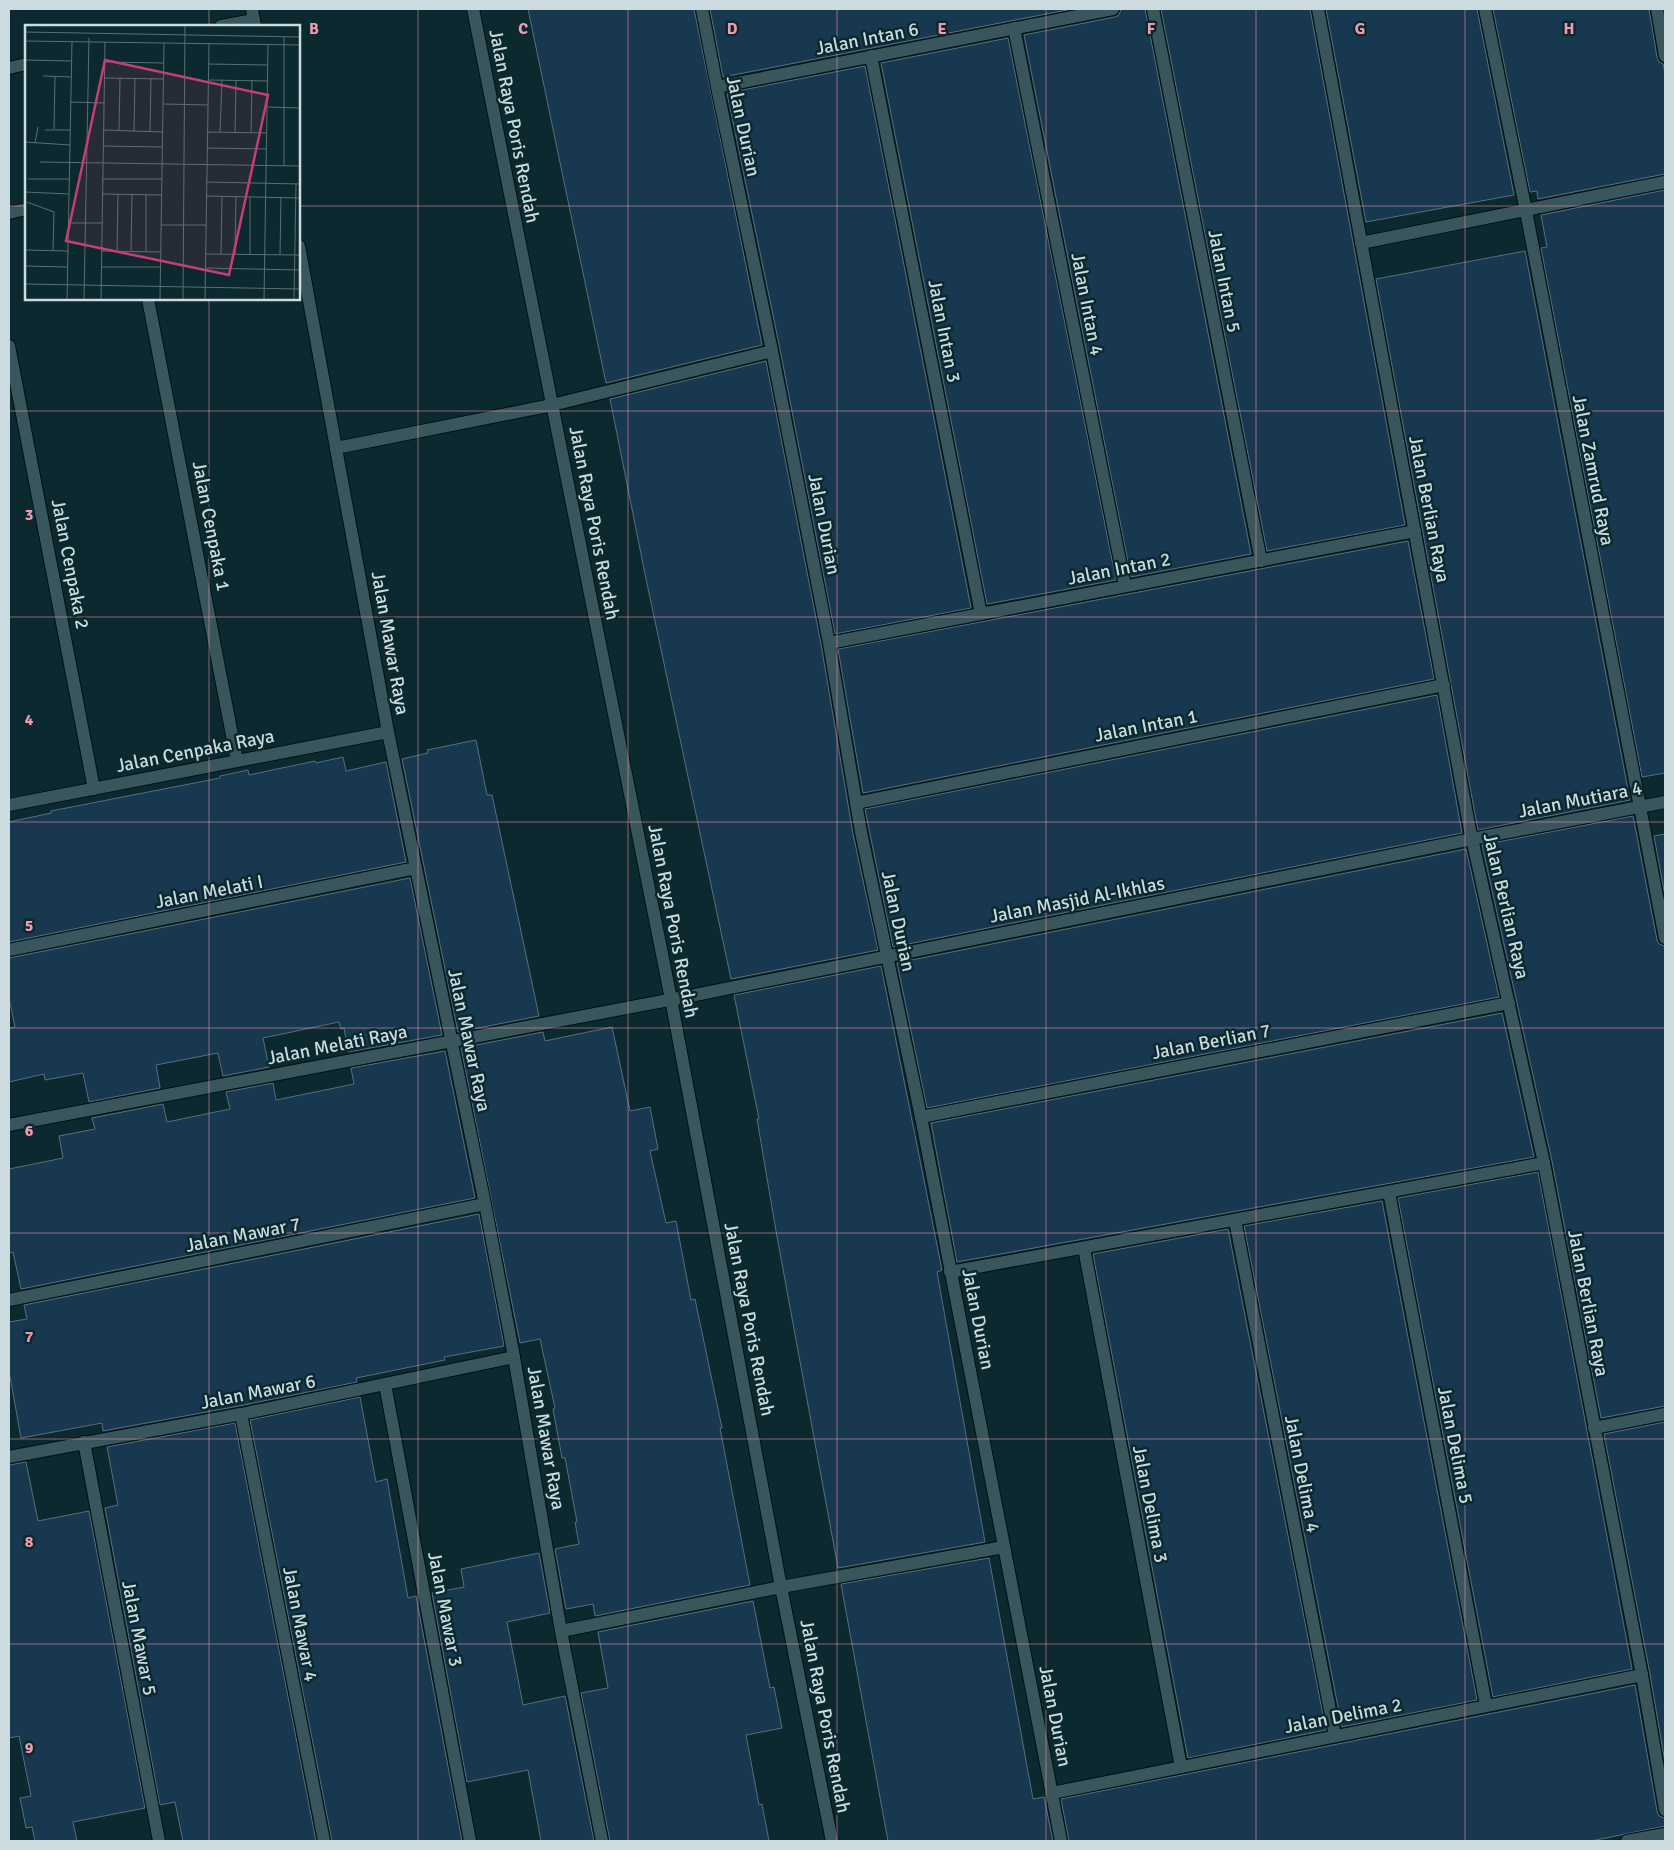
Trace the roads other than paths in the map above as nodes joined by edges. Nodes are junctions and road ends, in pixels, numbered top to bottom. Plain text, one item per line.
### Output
1 (473, 9) edge
2 (702, 9) edge
3 (1113, 9) edge
4 (1152, 9) edge
5 (1318, 9) edge
6 (1485, 9) edge
7 (1656, 9) edge
8 (253, 18) edge
9 (225, 25) edge
10 (1014, 28) junction
11 (872, 56) junction
12 (1665, 56) edge
13 (25, 64) edge
14 (9, 68) edge
15 (717, 87) junction
16 (1665, 182) edge
17 (25, 209) edge
18 (1526, 211) junction
19 (9, 213) edge
20 (1361, 243) junction
21 (300, 251) edge
22 (148, 300) edge
23 (9, 346) edge
24 (772, 351) junction
25 (552, 405) junction
26 (336, 448) junction
27 (1416, 531) junction
28 (1260, 560) junction
29 (1125, 586) junction
30 (981, 614) junction
31 (829, 643) junction
32 (1444, 685) junction
33 (388, 732) junction
34 (237, 761) junction
35 (94, 789) junction
36 (1665, 802) edge
37 (856, 803) junction
38 (9, 805) edge
39 (1640, 807) junction
40 (1472, 839) junction
41 (416, 868) junction
42 (1665, 938) edge
43 (9, 950) edge
44 (887, 956) junction
45 (671, 999) junction
46 (1509, 1003) junction
47 (452, 1041) junction
48 (921, 1117) junction
49 (9, 1125) edge
50 (1544, 1163) junction
51 (1389, 1192) junction
52 (485, 1204) junction
53 (1235, 1220) junction
54 (1084, 1248) junction
55 (950, 1272) junction
56 (9, 1300) edge
57 (514, 1357) junction
58 (385, 1384) junction
59 (241, 1414) junction
60 (1665, 1414) edge
61 (1594, 1428) junction
62 (84, 1442) junction
63 (9, 1457) edge
64 (1004, 1547) junction
65 (781, 1587) junction
66 (561, 1631) junction
67 (1642, 1675) junction
68 (1486, 1705) junction
69 (1335, 1736) junction
70 (1181, 1767) junction
71 (1052, 1793) junction
72 (1665, 1810) edge
73 (1665, 1834) edge
74 (159, 1841) edge
75 (324, 1841) edge
76 (470, 1841) edge
77 (602, 1841) edge
78 (832, 1841) edge
79 (1061, 1841) edge
80 (1627, 1841) edge

1 - 25 street, Jalan Raya Poris Rendah
2 - 15 street, Jalan Durian
3 - 10 street, Jalan Intan 6
4 - 28 street, Jalan Intan 5
5 - 20 street, Jalan Berlian Raya
6 - 18 street, Jalan Zamrud Raya
7 - 12 street
8 - 9 street
10 - 11 street, Jalan Intan 6
10 - 29 street, Jalan Intan 4
11 - 15 street, Jalan Intan 6
11 - 30 street, Jalan Intan 3
13 - 14 street
15 - 24 street, Jalan Durian
16 - 18 street
17 - 19 street
18 - 20 street
18 - 39 street, Jalan Zamrud Raya
20 - 27 street, Jalan Berlian Raya
21 - 26 street, Jalan Mawar Raya
22 - 34 street, Jalan Cenpaka 1
23 - 35 street, Jalan Cenpaka 2
24 - 25 street
24 - 31 street, Jalan Durian
25 - 26 street
25 - 45 street, Jalan Raya Poris Rendah
26 - 33 street, Jalan Mawar Raya
27 - 28 street, Jalan Intan 2
27 - 32 street, Jalan Berlian Raya
28 - 29 street, Jalan Intan 2
29 - 30 street, Jalan Intan 2
30 - 31 street, Jalan Intan 2
31 - 37 street, Jalan Durian
32 - 37 street, Jalan Intan 1
32 - 40 street, Jalan Berlian Raya
33 - 34 street, Jalan Cenpaka Raya
33 - 41 street, Jalan Mawar Raya
34 - 35 street, Jalan Cenpaka Raya
35 - 38 street, Jalan Cenpaka Raya
36 - 39 street, Jalan Mutiara 4
37 - 44 street, Jalan Durian
39 - 40 street, Jalan Mutiara 4
39 - 42 street, Jalan Zamrud Raya
40 - 44 street, Jalan Masjid Al-Ikhlas
40 - 46 street, Jalan Berlian Raya
41 - 43 street, Jalan Melati I
41 - 47 street, Jalan Mawar Raya
44 - 45 street, Jalan Masjid Al-Ikhlas
44 - 48 street, Jalan Durian
45 - 47 street, Jalan Melati Raya
45 - 65 street, Jalan Raya Poris Rendah
46 - 48 street, Jalan Berlian 7
46 - 50 street, Jalan Berlian Raya
47 - 49 street, Jalan Melati Raya
47 - 52 street, Jalan Mawar Raya
48 - 55 street, Jalan Durian
50 - 51 street
50 - 61 street, Jalan Berlian Raya
51 - 53 street
51 - 68 street, Jalan Delima 5
52 - 56 street, Jalan Mawar 7
52 - 57 street, Jalan Mawar Raya
53 - 54 street
53 - 69 street, Jalan Delima 4
54 - 55 street
54 - 70 street, Jalan Delima 3
55 - 64 street, Jalan Durian
57 - 58 street, Jalan Mawar 6
57 - 66 street, Jalan Mawar Raya
58 - 59 street, Jalan Mawar 6
58 - 76 street, Jalan Mawar 3
59 - 62 street, Jalan Mawar 6
59 - 75 street, Jalan Mawar 4
60 - 61 street
61 - 67 street, Jalan Berlian Raya
62 - 63 street, Jalan Mawar 6
62 - 74 street, Jalan Mawar 5
64 - 65 street
64 - 71 street, Jalan Durian
65 - 66 street
65 - 78 street, Jalan Raya Poris Rendah
66 - 77 street, Jalan Mawar Raya
67 - 68 street, Jalan Delima 2
67 - 72 street, Jalan Berlian Raya
68 - 69 street, Jalan Delima 2
69 - 70 street, Jalan Delima 2
70 - 71 street, Jalan Delima 2
71 - 79 street, Jalan Durian
73 - 80 street

